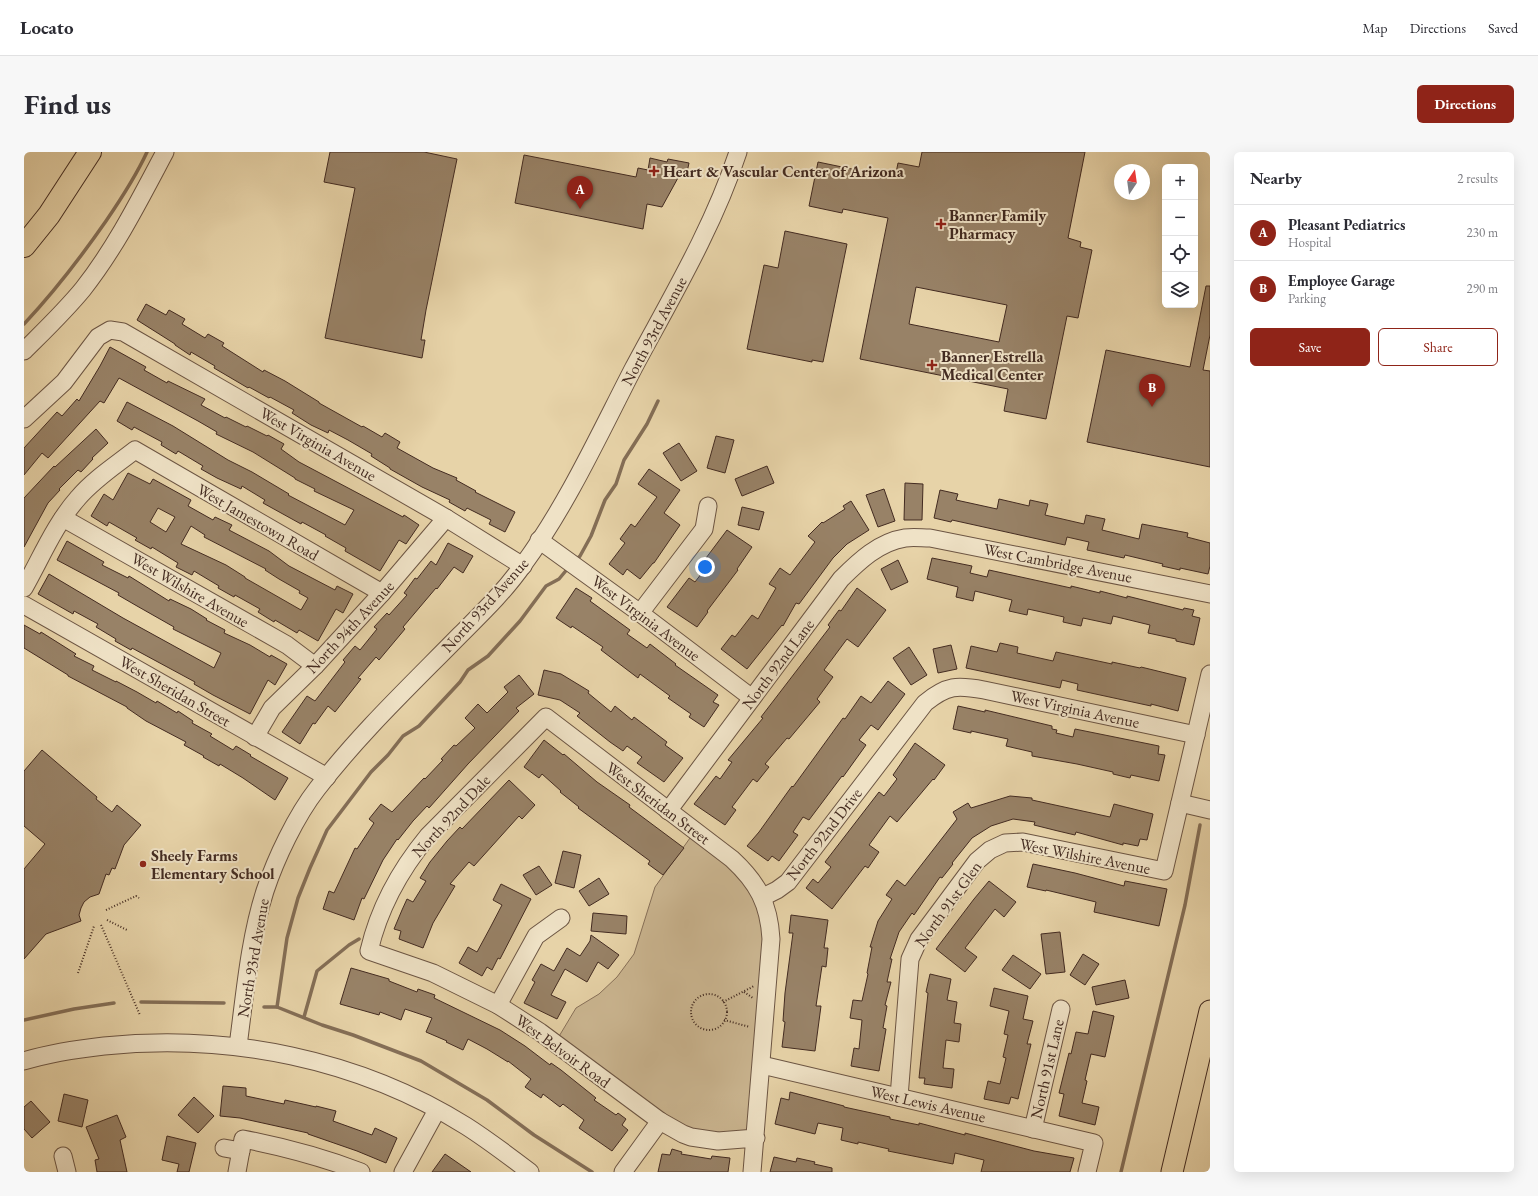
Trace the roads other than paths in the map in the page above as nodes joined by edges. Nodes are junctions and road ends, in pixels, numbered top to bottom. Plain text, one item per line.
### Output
1 (90, 152) edge
2 (165, 152) edge
3 (738, 152) edge
4 (24, 246) edge
5 (24, 351) edge
6 (24, 419) edge
7 (708, 506) dead end
8 (62, 518) junction
9 (446, 518) junction
10 (905, 538) joint
11 (539, 540) junction
12 (523, 566) junction
13 (24, 588) edge
14 (382, 593) junction
15 (1210, 594) edge
16 (24, 605) edge
17 (640, 613) junction
18 (315, 666) junction
19 (1210, 674) edge
20 (952, 687) joint
21 (752, 698) junction
22 (546, 717) joint
23 (1196, 735) junction
24 (255, 737) junction
25 (327, 777) junction
26 (1180, 803) junction
27 (1210, 810) edge
28 (668, 811) junction
29 (1005, 843) joint
30 (763, 897) junction
31 (562, 918) dead end
32 (369, 950) joint
33 (498, 1005) junction
34 (1061, 1009) dead end
35 (1210, 1011) edge
36 (238, 1046) junction
37 (24, 1061) edge
38 (762, 1065) junction
39 (898, 1097) junction
40 (437, 1110) junction
41 (660, 1121) junction
42 (1033, 1129) junction
43 (756, 1138) junction
44 (242, 1145) junction
45 (224, 1148) dead end
46 (237, 1172) edge
47 (361, 1172) edge
48 (403, 1172) edge
49 (530, 1172) edge
50 (623, 1172) edge
51 (752, 1172) edge
52 (1087, 1172) edge
53 (1172, 1172) edge

1 - 4 highway
2 - 5 street
3 - 11 street, North 93rd Avenue
6 - 9 street, West Virginia Avenue
7 - 17 street
8 - 13 street
8 - 14 street, West Jamestown Road
8 - 18 street, West Wilshire Avenue
9 - 12 street, West Virginia Avenue
9 - 14 street, North 94th Avenue
10 - 15 street, West Cambridge Avenue
10 - 21 street, North 92nd Lane
11 - 12 street, North 93rd Avenue
11 - 17 street, West Virginia Avenue
12 - 25 street, North 93rd Avenue
14 - 18 street, North 94th Avenue
16 - 24 street, West Sheridan Street
17 - 21 street, West Virginia Avenue
18 - 24 street, North 94th Avenue
19 - 23 street
20 - 23 street, West Virginia Avenue
20 - 30 street, North 92nd Drive
21 - 28 street, North 92nd Lane
22 - 28 street, West Sheridan Street
22 - 32 street, North 92nd Dale
23 - 26 street
24 - 25 street, West Sheridan Street
25 - 36 street, North 93rd Avenue
26 - 27 street
26 - 29 street, West Wilshire Avenue
28 - 30 street, West Sheridan Street
29 - 39 street, North 91st Glen
30 - 38 street
31 - 33 street
32 - 33 street, West Belvoir Road
33 - 41 street, West Belvoir Road
34 - 42 street, North 91st Lane
35 - 53 main road
36 - 37 street
36 - 40 street
38 - 39 street, West Lewis Avenue
38 - 43 street
39 - 42 street, West Lewis Avenue
40 - 48 street
40 - 49 street
41 - 43 street, West Belvoir Road
41 - 50 street
42 - 52 street, West Lewis Avenue
43 - 51 street
44 - 45 street
44 - 46 street
44 - 47 street

